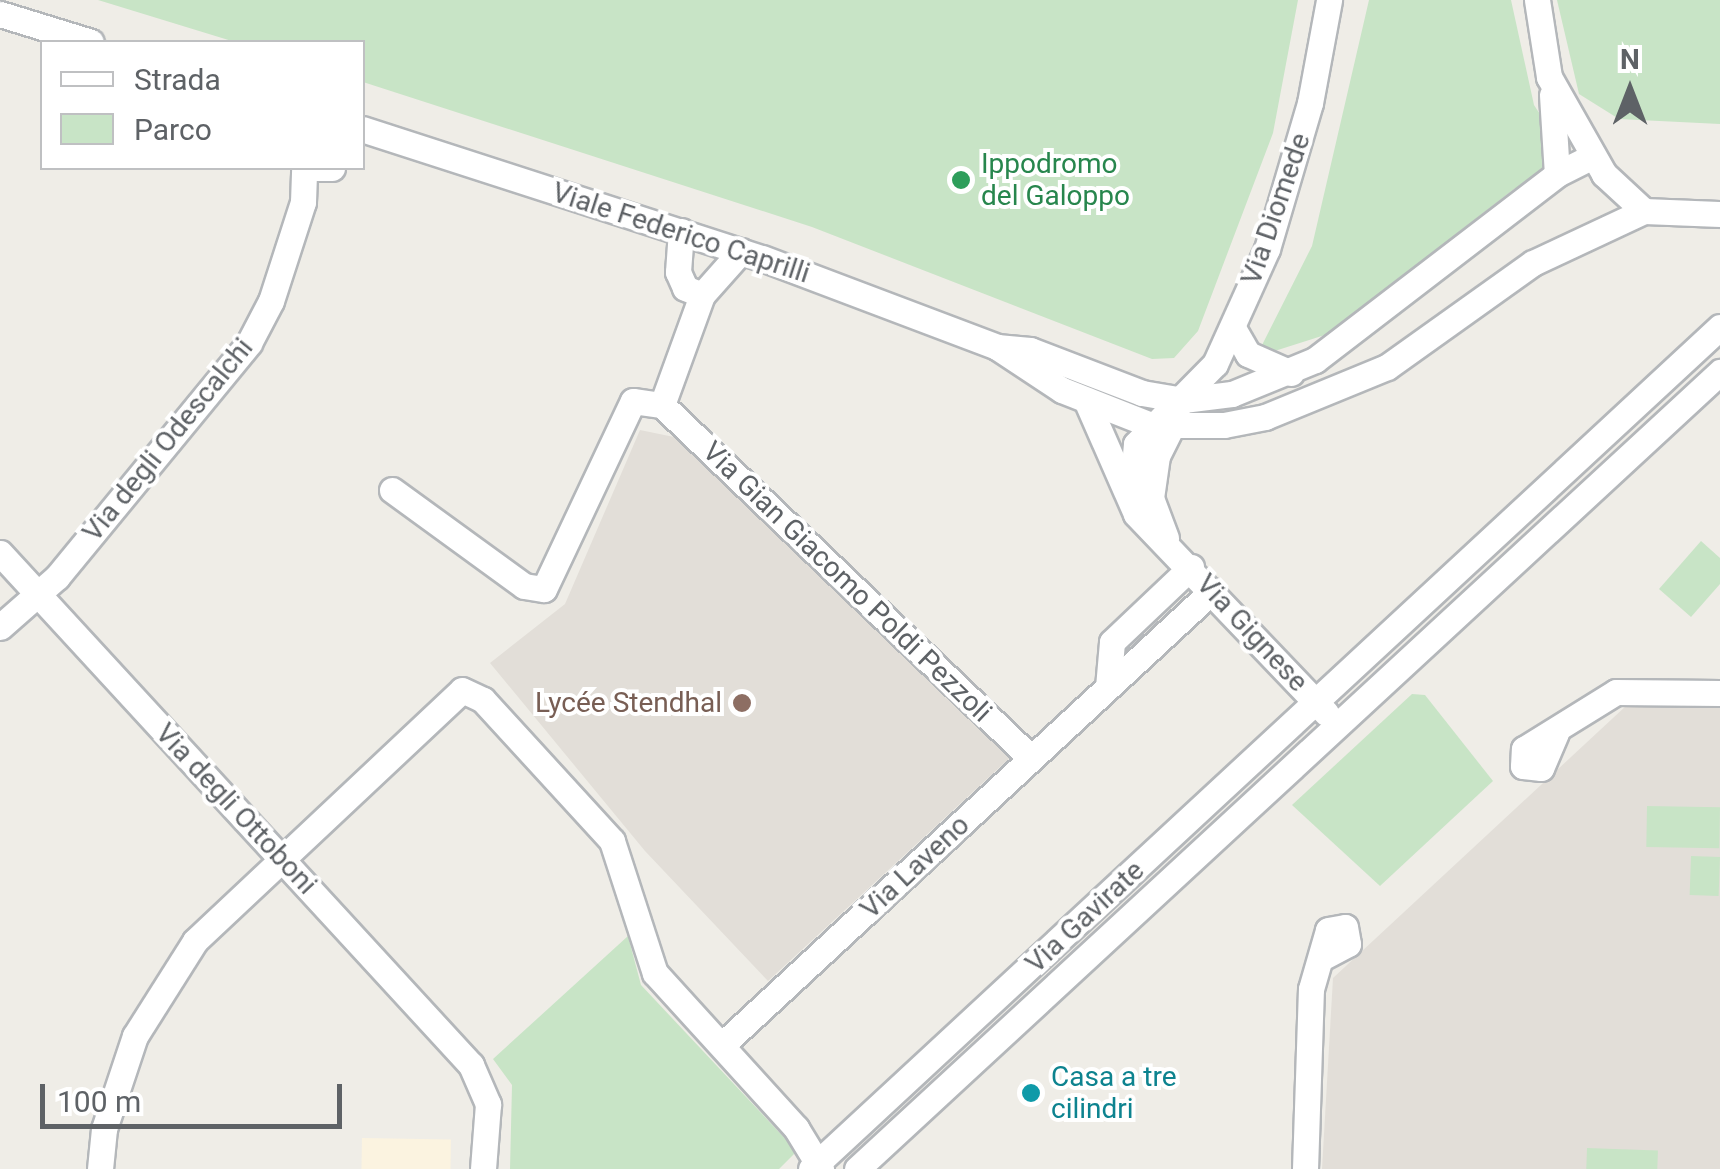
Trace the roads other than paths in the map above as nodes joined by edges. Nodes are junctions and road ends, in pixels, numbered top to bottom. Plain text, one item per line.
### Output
1 (1328, 0) edge
2 (1537, 0) edge
3 (0, 14) edge
4 (84, 40) edge
5 (1549, 77) junction
6 (365, 130) edge
7 (1593, 156) junction
8 (304, 170) edge
9 (1557, 174) junction
10 (1644, 211) junction
11 (1720, 214) edge
12 (681, 230) junction
13 (741, 251) junction
14 (702, 295) junction
15 (1720, 327) edge
16 (1233, 328) junction
17 (997, 347) junction
18 (1720, 372) edge
19 (1290, 373) junction
20 (1086, 400) junction
21 (1183, 400) junction
22 (662, 405) junction
23 (1162, 426) junction
24 (392, 490) dead end
25 (1130, 497) junction
26 (1168, 542) junction
27 (0, 554) edge
28 (1191, 567) junction
29 (1212, 591) junction
30 (38, 594) junction
31 (0, 628) edge
32 (1348, 667) junction
33 (1108, 687) junction
34 (1374, 688) junction
35 (1720, 692) edge
36 (1314, 701) junction
37 (1336, 724) junction
38 (1556, 734) dead end
39 (1260, 753) junction
40 (1031, 758) junction
41 (1278, 776) junction
42 (283, 860) junction
43 (1322, 958) dead end
44 (722, 1045) junction
45 (816, 1167) edge
46 (100, 1169) edge
47 (483, 1169) edge
48 (858, 1169) edge
49 (1305, 1169) edge

1 - 16 street, Via Diomede
2 - 5 street
3 - 4 street
5 - 7 street
5 - 9 street
6 - 12 street, Viale Federico Caprilli
7 - 9 street, Viale Federico Caprilli
7 - 10 street
8 - 30 street, Via degli Odescalchi
9 - 19 street, Viale Federico Caprilli
10 - 11 street
10 - 23 street, Viale Federico Caprilli
12 - 13 street, Viale Federico Caprilli
12 - 14 street
13 - 14 street
13 - 17 street, Viale Federico Caprilli
14 - 22 street
15 - 32 street, Via Gavirate
16 - 19 street
16 - 21 street, Via Diomede
17 - 20 street, Viale Federico Caprilli
17 - 21 street, Viale Federico Caprilli
18 - 34 street, Via Gavirate
19 - 21 street, Viale Federico Caprilli
20 - 23 street, Viale Federico Caprilli
20 - 25 street, Via Gignese
21 - 23 street
22 - 24 street
22 - 40 street, Via Gian Giacomo Poldi Pezzoli
23 - 25 street
23 - 26 street, Via Gignese
25 - 26 street, Via Gignese
26 - 28 street, Via Gignese
27 - 30 street, Via degli Ottoboni
28 - 29 street, Via Gignese
28 - 33 street
29 - 33 street, Via Laveno
29 - 36 street, Via Gignese
30 - 31 street, Via degli Odescalchi
30 - 42 street, Via degli Ottoboni
32 - 34 street
32 - 36 street, Via Gavirate
33 - 40 street, Via Laveno
34 - 37 street, Via Gavirate
35 - 38 street
36 - 37 street, Via Gignese
36 - 39 street, Via Gavirate
37 - 41 street, Via Gavirate
39 - 41 street
39 - 45 street, Via Gavirate
40 - 44 street, Via Laveno
41 - 48 street, Via Gavirate
42 - 44 street
42 - 46 street
42 - 47 street, Via degli Ottoboni
43 - 49 street
44 - 45 street

